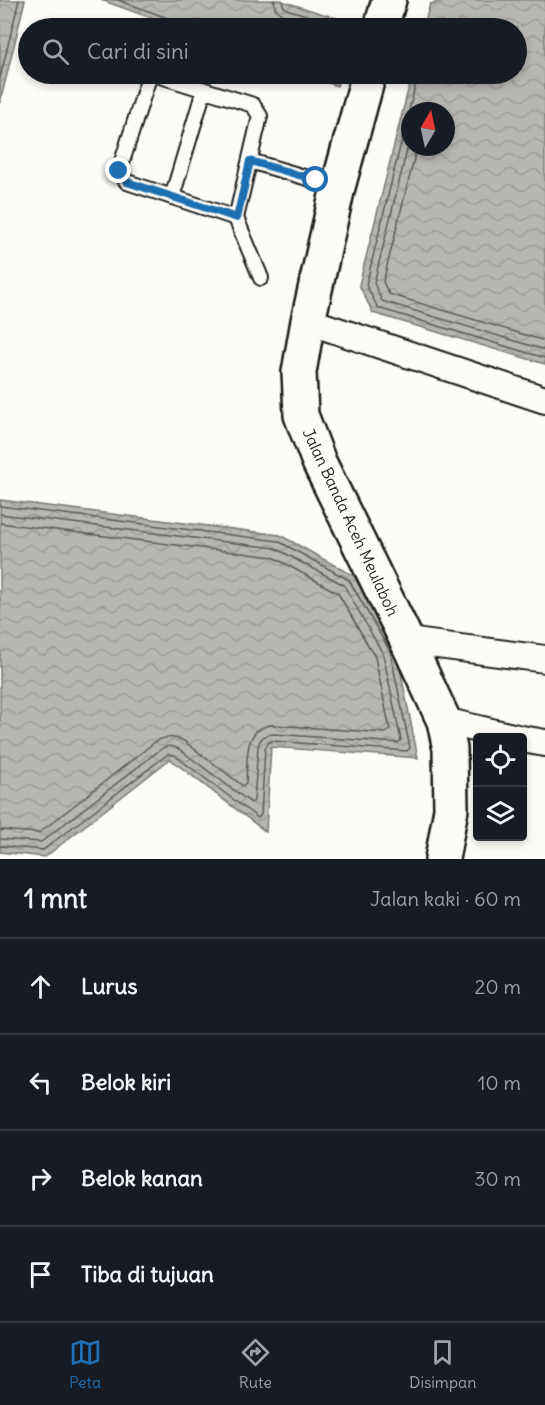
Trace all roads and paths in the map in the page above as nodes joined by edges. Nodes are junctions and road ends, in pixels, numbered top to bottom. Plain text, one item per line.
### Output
1 (389, 0) edge
2 (384, 18) edge
3 (149, 84) edge
4 (184, 84) edge
5 (366, 84) edge
6 (204, 90) junction
7 (250, 161) junction
8 (338, 187) junction
9 (172, 197) junction
10 (237, 218) junction
11 (261, 278) dead end
12 (308, 321) junction
13 (545, 400) edge
14 (407, 641) junction
15 (545, 659) edge
16 (444, 721) junction
17 (496, 733) edge
18 (527, 740) edge
19 (545, 743) edge
20 (442, 859) edge

1 - 2 highway
3 - 9 lane
4 - 6 lane
5 - 8 highway, Jalan Banda Aceh Meulaboh
6 - 7 lane
6 - 9 lane
7 - 8 lane
7 - 10 lane
8 - 12 highway, Jalan Banda Aceh Meulaboh
9 - 10 lane
10 - 11 lane
12 - 13 street
12 - 14 highway, Jalan Banda Aceh Meulaboh
14 - 15 street
14 - 16 highway, Jalan Banda Aceh Meulaboh
16 - 17 street
16 - 20 highway, Jalan Banda Aceh Meulaboh
18 - 19 street

